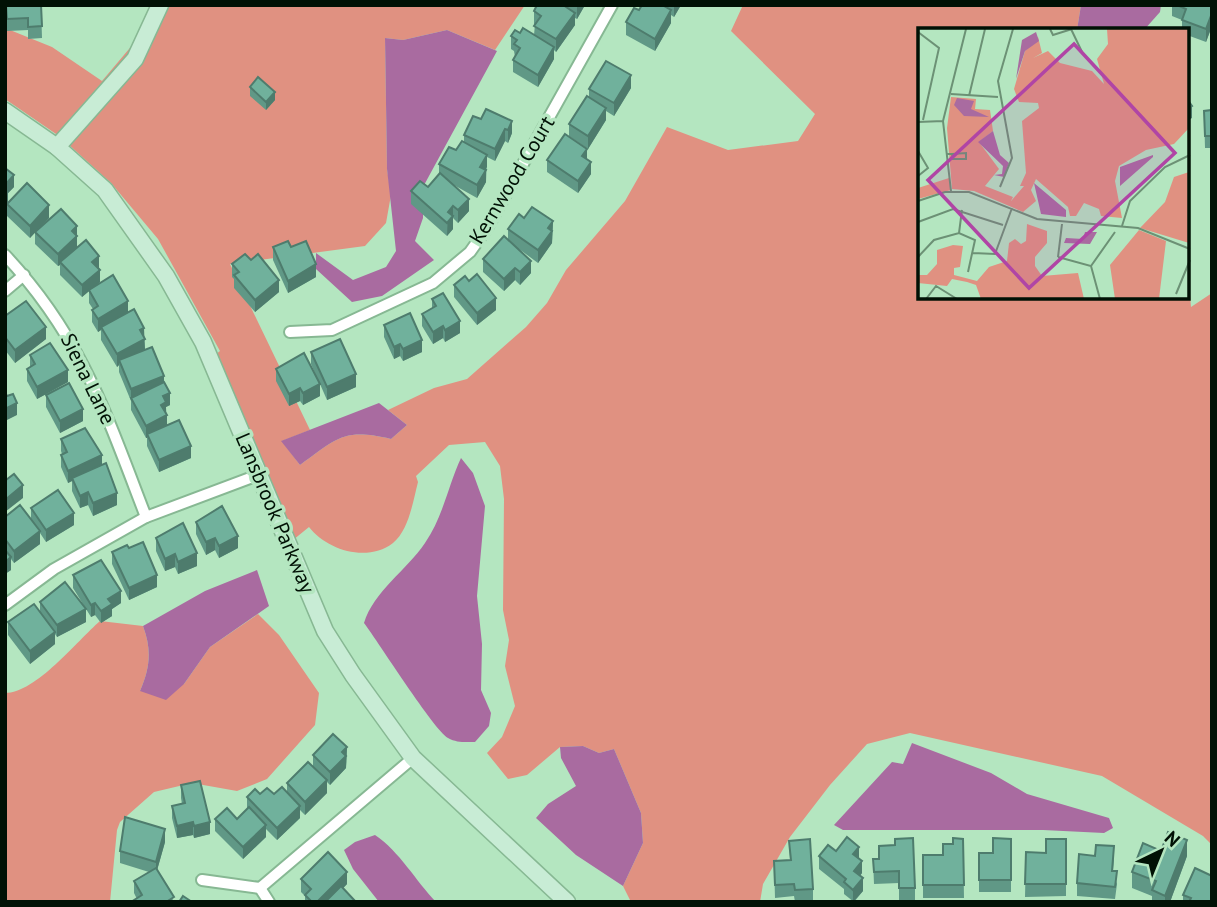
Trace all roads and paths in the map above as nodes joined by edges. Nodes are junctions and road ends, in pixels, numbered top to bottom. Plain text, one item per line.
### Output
1 (160, 5) edge
2 (611, 5) edge
3 (5, 111) edge
4 (57, 147) junction
5 (5, 255) edge
6 (24, 275) junction
7 (5, 291) edge
8 (290, 332) dead end
9 (258, 475) junction
10 (146, 517) junction
11 (5, 605) edge
12 (413, 758) junction
13 (202, 880) dead end
14 (260, 888) junction
15 (269, 902) edge
16 (568, 902) edge

1 - 4 street
2 - 8 street, Kernwood Court
3 - 4 street, Lansbrook Parkway
4 - 9 street, Lansbrook Parkway
5 - 6 street, Siena Lane
6 - 7 street
6 - 10 street, Siena Lane
9 - 10 street
9 - 12 street, Lansbrook Parkway
10 - 11 street
12 - 14 street
12 - 16 street, Lansbrook Parkway
13 - 14 street
14 - 15 street

